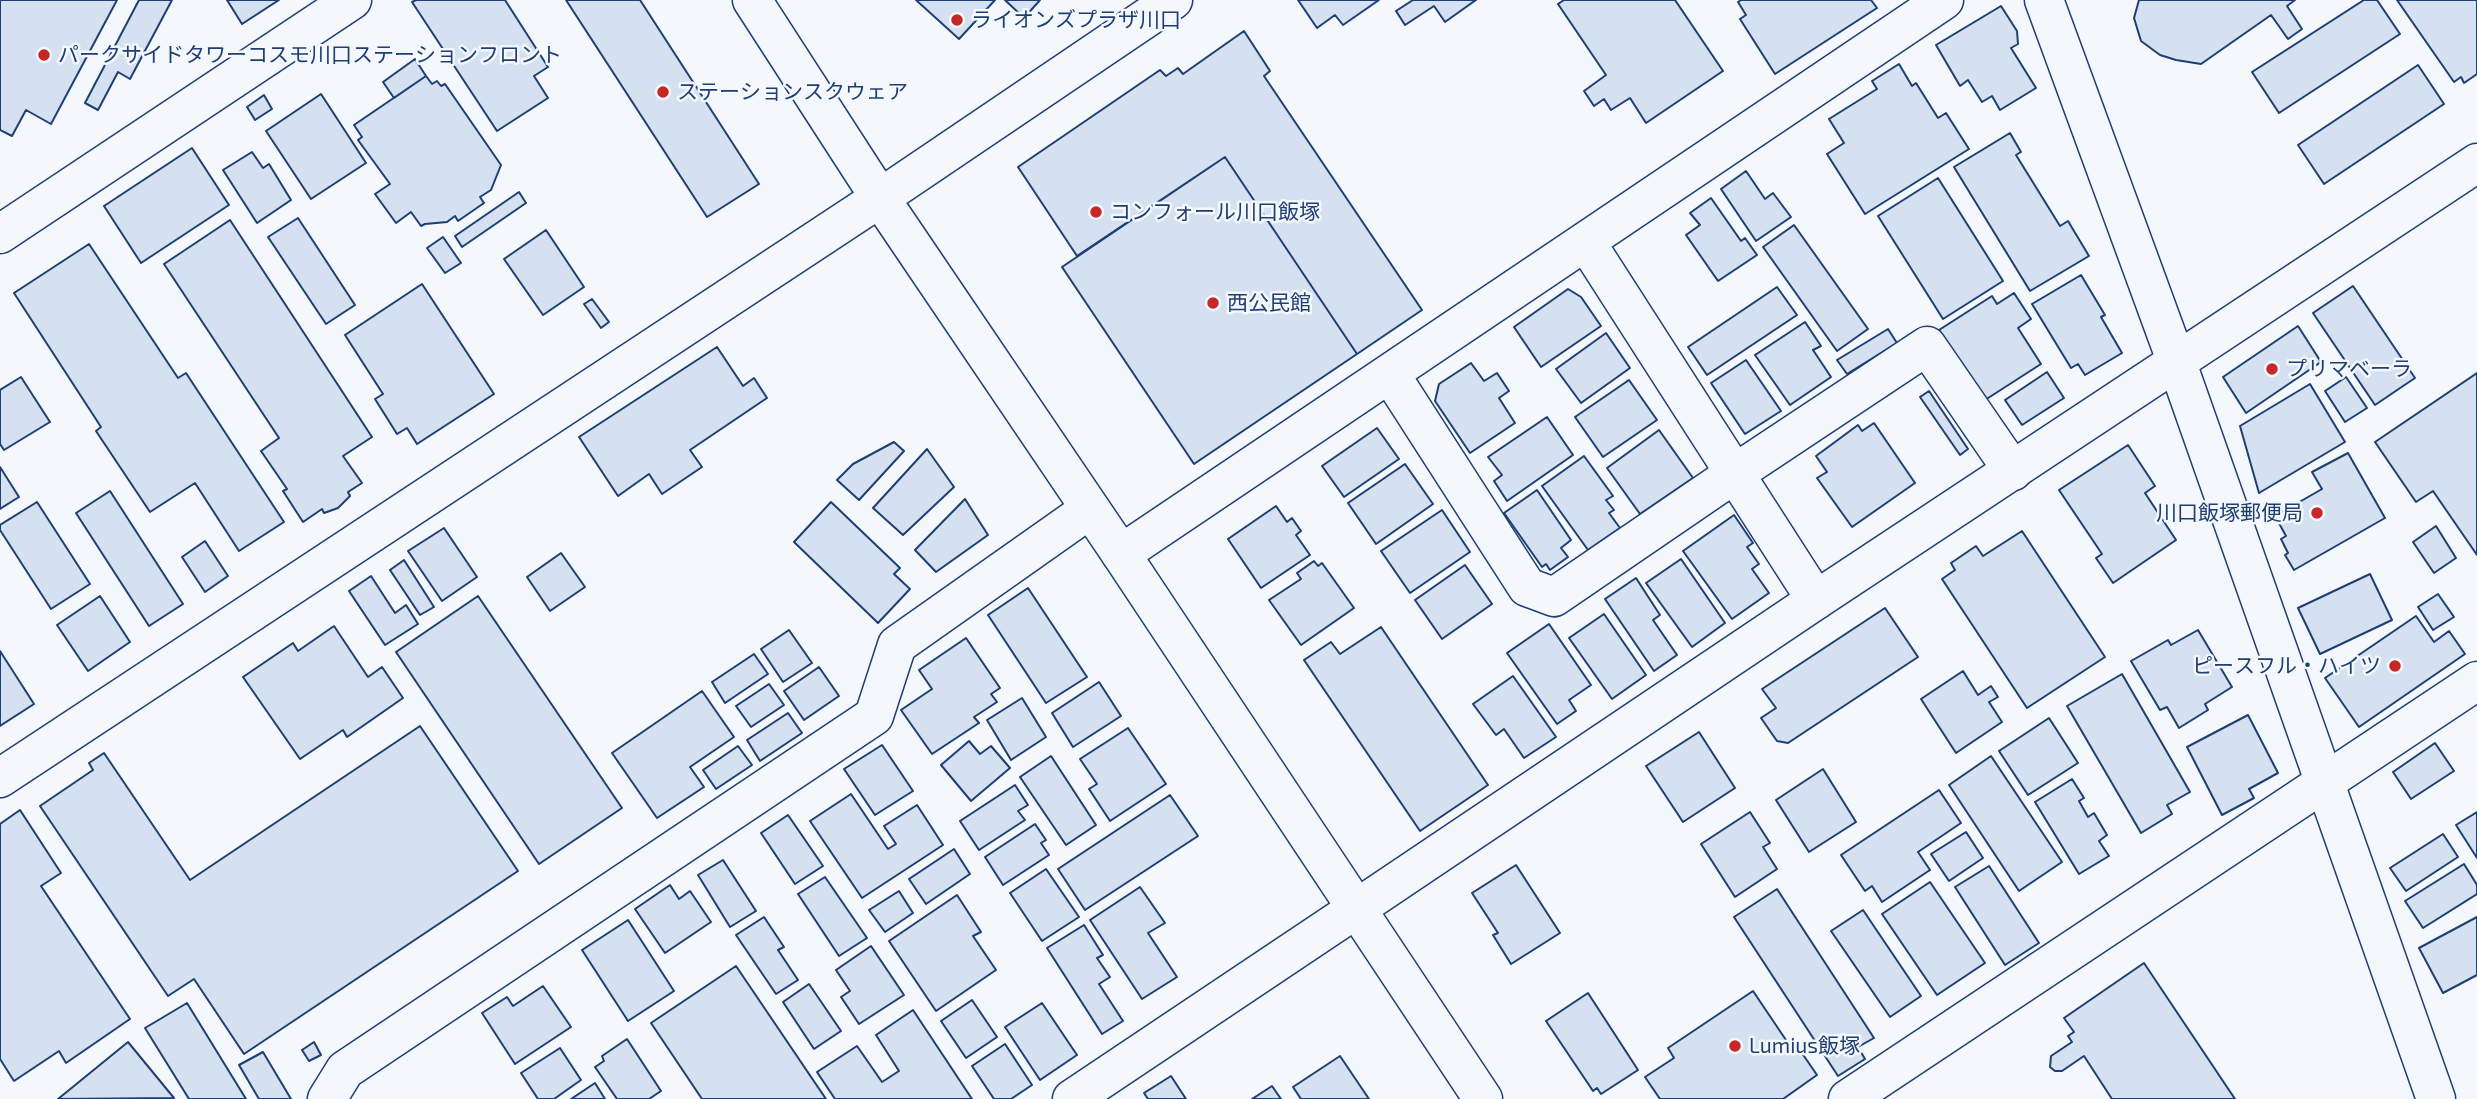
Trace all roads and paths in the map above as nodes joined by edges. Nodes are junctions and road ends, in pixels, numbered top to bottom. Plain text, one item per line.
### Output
1 (352, 0) edge
2 (752, 0) edge
3 (1173, 0) edge
4 (1944, 0) edge
5 (2044, 0) edge
6 (2477, 163) edge
7 (880, 198) junction
8 (0, 234) edge
9 (1586, 242) junction
10 (2177, 363) junction
11 (1390, 374) junction
12 (2013, 471) junction
13 (1734, 474) junction
14 (1090, 509) junction
15 (1121, 554) junction
16 (1816, 600) junction
17 (2477, 681) edge
18 (0, 778) edge
19 (2325, 782) junction
20 (1356, 909) junction
21 (327, 1099) edge
22 (1072, 1099) edge
23 (1483, 1099) edge
24 (1848, 1099) edge
25 (2436, 1099) edge

1 - 8 street
2 - 7 street
3 - 7 street
4 - 9 street
5 - 10 street
6 - 10 street
7 - 14 street
7 - 18 street
9 - 11 street
9 - 13 street
10 - 12 street
10 - 19 street
11 - 13 street
11 - 15 street
12 - 13 street
12 - 16 street
13 - 16 street
14 - 15 street
14 - 21 street
15 - 20 street
16 - 20 street
17 - 19 street
19 - 24 street
19 - 25 street
20 - 22 street
20 - 23 street

